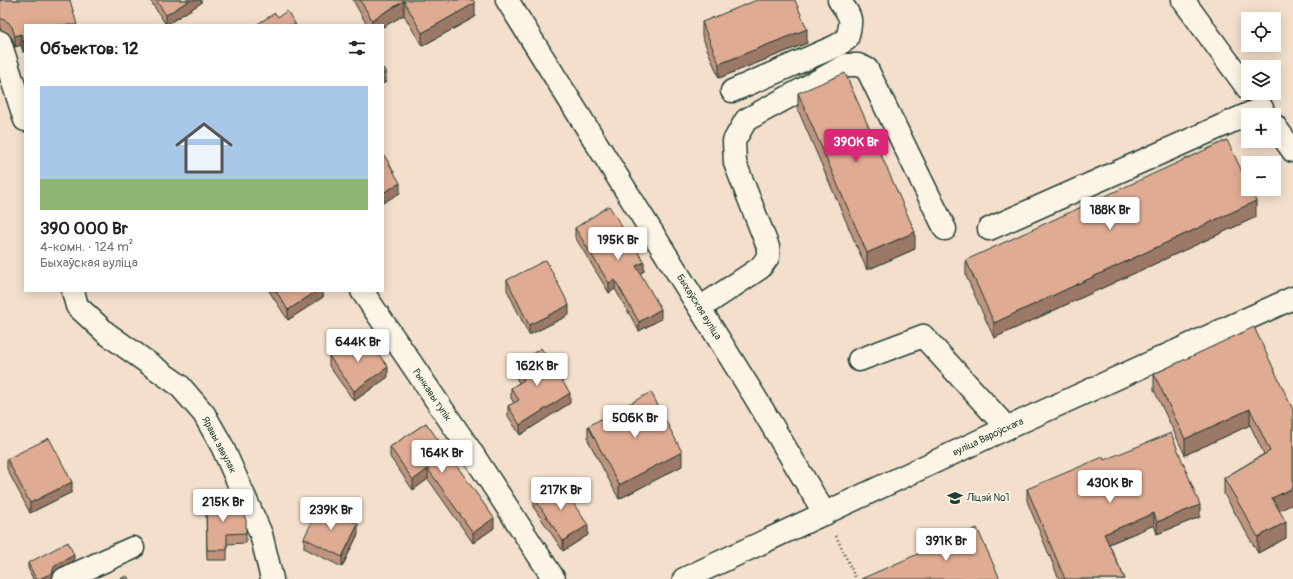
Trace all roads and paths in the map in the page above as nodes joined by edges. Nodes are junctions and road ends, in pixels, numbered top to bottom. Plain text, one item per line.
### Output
1 (507, 0) edge
2 (839, 0) edge
3 (1183, 0) edge
4 (0, 42) edge
5 (1241, 79) edge
6 (732, 91) dead end
7 (24, 117) edge
8 (1241, 120) edge
9 (1281, 134) edge
10 (1293, 151) edge
11 (945, 229) dead end
12 (990, 229) dead end
13 (73, 292) edge
14 (363, 292) edge
15 (1293, 298) edge
16 (700, 308) junction
17 (859, 360) dead end
18 (1007, 428) junction
19 (830, 523) junction
20 (133, 548) dead end
21 (690, 578) edge
22 (64, 579) edge
23 (272, 579) edge
24 (554, 579) edge
25 (856, 579) edge

1 - 16 street, Быхаўская вуліца
2 - 6 street
3 - 5 street
4 - 7 street
8 - 12 street
9 - 10 street
11 - 16 street
13 - 23 street, Яравы завулак
14 - 24 street, Рынкавы тупік
15 - 18 street, вуліца Вароўскага
16 - 19 street, Быхаўская вуліца
17 - 18 street
18 - 19 street, вуліца Вароўскага
19 - 21 street, вуліца Вароўскага
19 - 25 path
20 - 22 street

